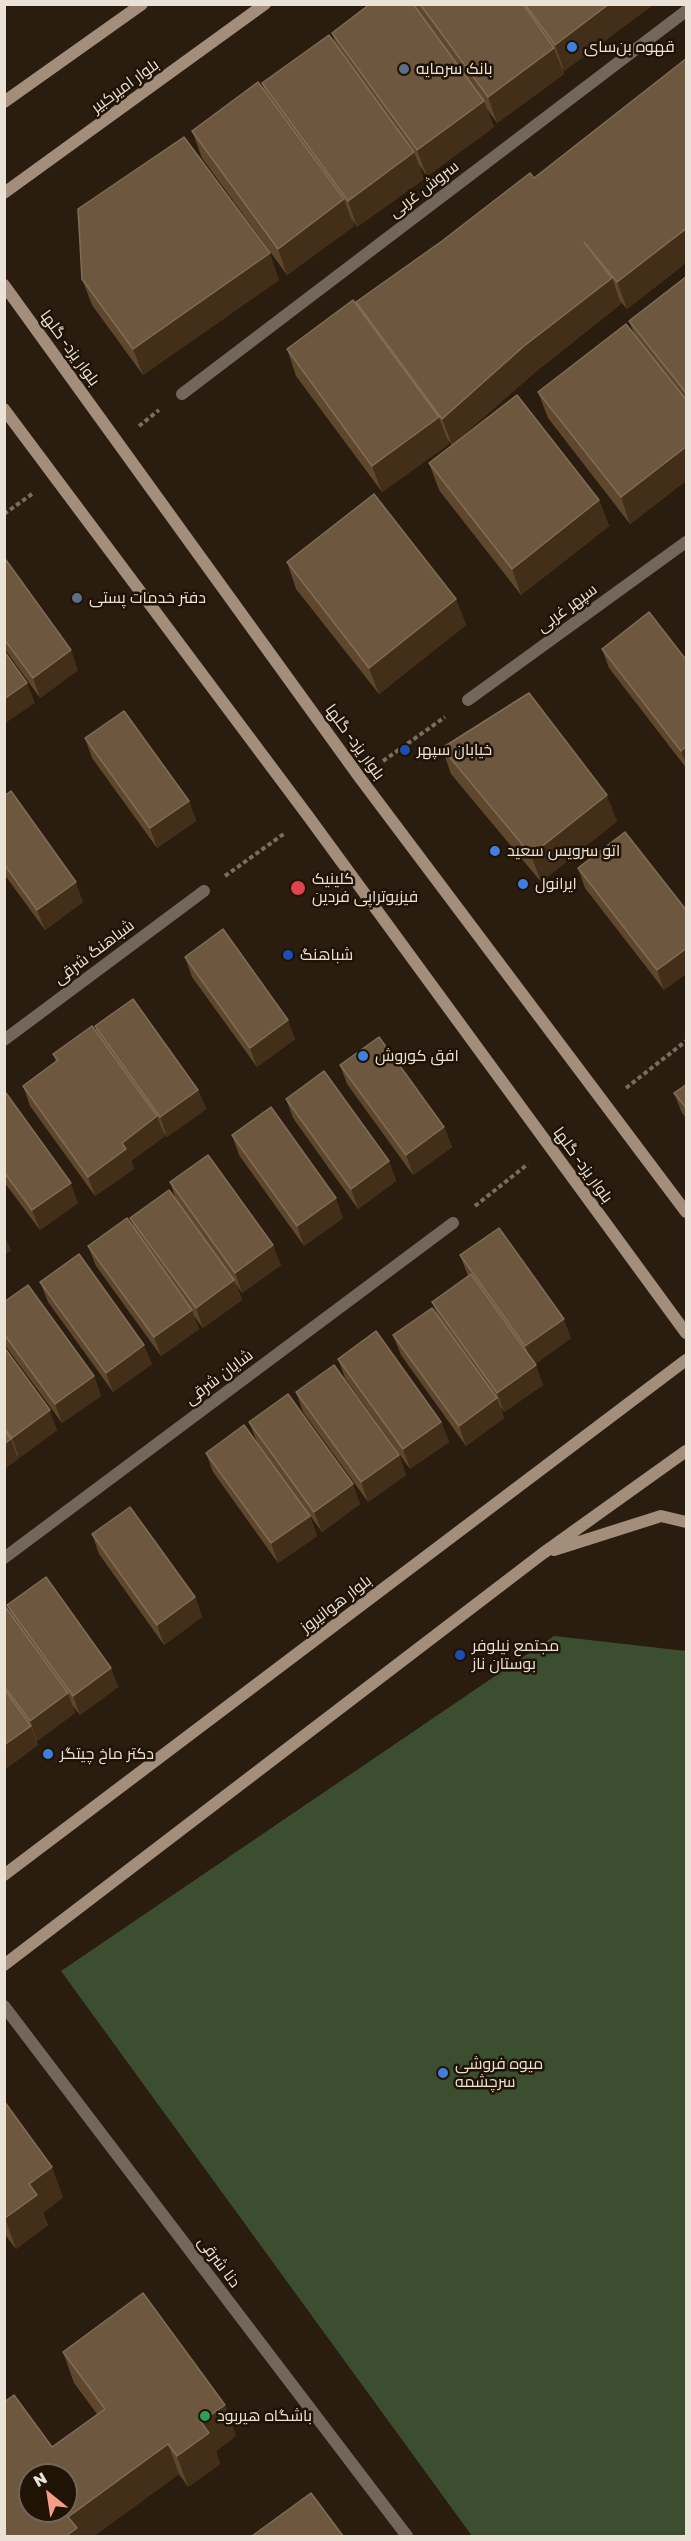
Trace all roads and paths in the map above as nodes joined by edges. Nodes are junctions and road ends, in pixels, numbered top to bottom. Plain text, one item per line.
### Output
1 (142, 4) edge
2 (265, 4) edge
3 (687, 11) edge
4 (4, 102) edge
5 (4, 193) edge
6 (4, 285) edge
7 (182, 394) joint
8 (4, 409) edge
9 (118, 442) junction
10 (687, 542) edge
11 (468, 700) dead end
12 (204, 891) dead end
13 (4, 1040) edge
14 (687, 1212) edge
15 (453, 1223) dead end
16 (687, 1333) edge
17 (687, 1360) edge
18 (687, 1451) edge
19 (687, 1522) edge
20 (542, 1554) junction
21 (4, 1558) edge
22 (4, 1875) edge
23 (4, 1965) edge
24 (4, 2007) edge
25 (407, 2536) edge

1 - 4 main road
2 - 5 main road, بلوار امیرکبیر
3 - 7 street, سروش غربی
6 - 9 main road, بلوار یزد- گلها
7 - 9 path
8 - 16 main road, بلوار یزد- گلها
9 - 14 main road, بلوار یزد- گلها
10 - 11 street, سپهر غربی
12 - 13 street, شباهنگ شرقی
15 - 21 street, شایان شرقی
17 - 22 main road, بلوار هوانیروز
18 - 20 main road
19 - 20 main road
20 - 23 main road
24 - 25 street, دنا شرقی

